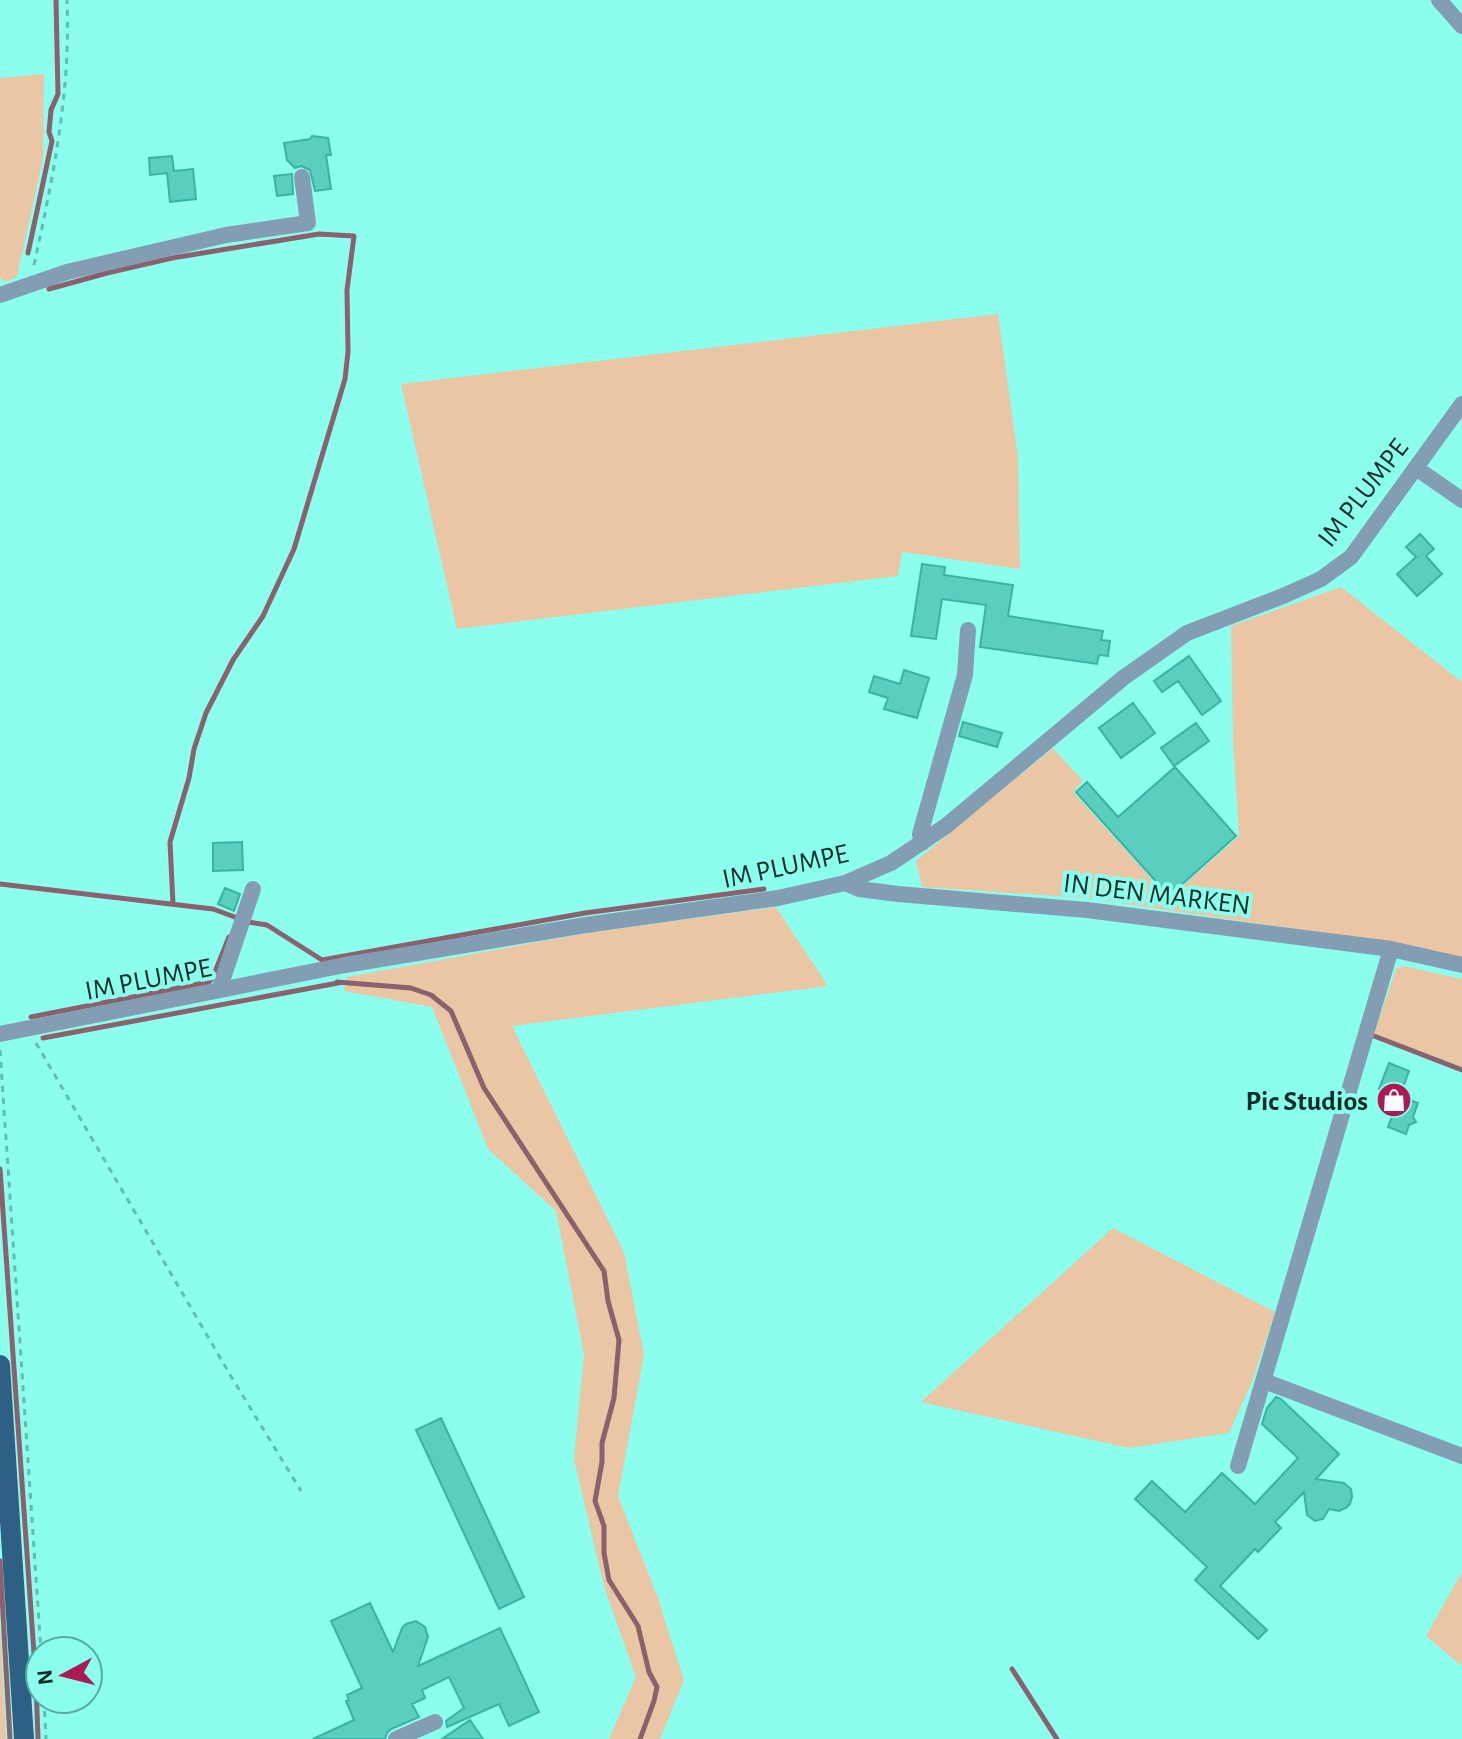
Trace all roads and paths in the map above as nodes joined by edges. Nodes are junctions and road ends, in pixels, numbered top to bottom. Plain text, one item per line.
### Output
1 (67, 0) edge
2 (1439, 0) edge
3 (1462, 26) edge
4 (302, 177) dead end
5 (30, 283) junction
6 (0, 295) edge
7 (1462, 404) edge
8 (1416, 468) junction
9 (1462, 500) edge
10 (968, 630) dead end
11 (922, 843) junction
12 (891, 863) junction
13 (845, 883) junction
14 (253, 889) dead end
15 (898, 894) junction
16 (1391, 949) junction
17 (1462, 965) edge
18 (219, 990) junction
19 (25, 1029) junction
20 (0, 1034) edge
21 (0, 1050) edge
22 (0, 1365) edge
23 (1264, 1381) junction
24 (1462, 1456) edge
25 (1238, 1466) dead end
26 (301, 1491) dead end
27 (40, 1635) edge
28 (45, 1715) edge
29 (435, 1722) dead end
30 (24, 1739) edge
31 (46, 1739) edge
32 (396, 1739) edge

1 - 5 path
2 - 3 street
4 - 5 street
5 - 6 street
7 - 8 street, IM PLUMPE
8 - 9 street
8 - 11 street, IM PLUMPE
10 - 11 street
11 - 12 street, IM PLUMPE
12 - 13 street, IM PLUMPE
12 - 15 street
13 - 15 street, IN DEN MARKEN
13 - 18 street, IM PLUMPE
14 - 18 street
15 - 16 street, IN DEN MARKEN
16 - 17 street, IN DEN MARKEN
16 - 23 street
18 - 19 street, IM PLUMPE
19 - 20 street, IM PLUMPE
19 - 26 path
21 - 27 path
22 - 30 main road
23 - 24 street
23 - 25 street
28 - 31 path
29 - 32 street

